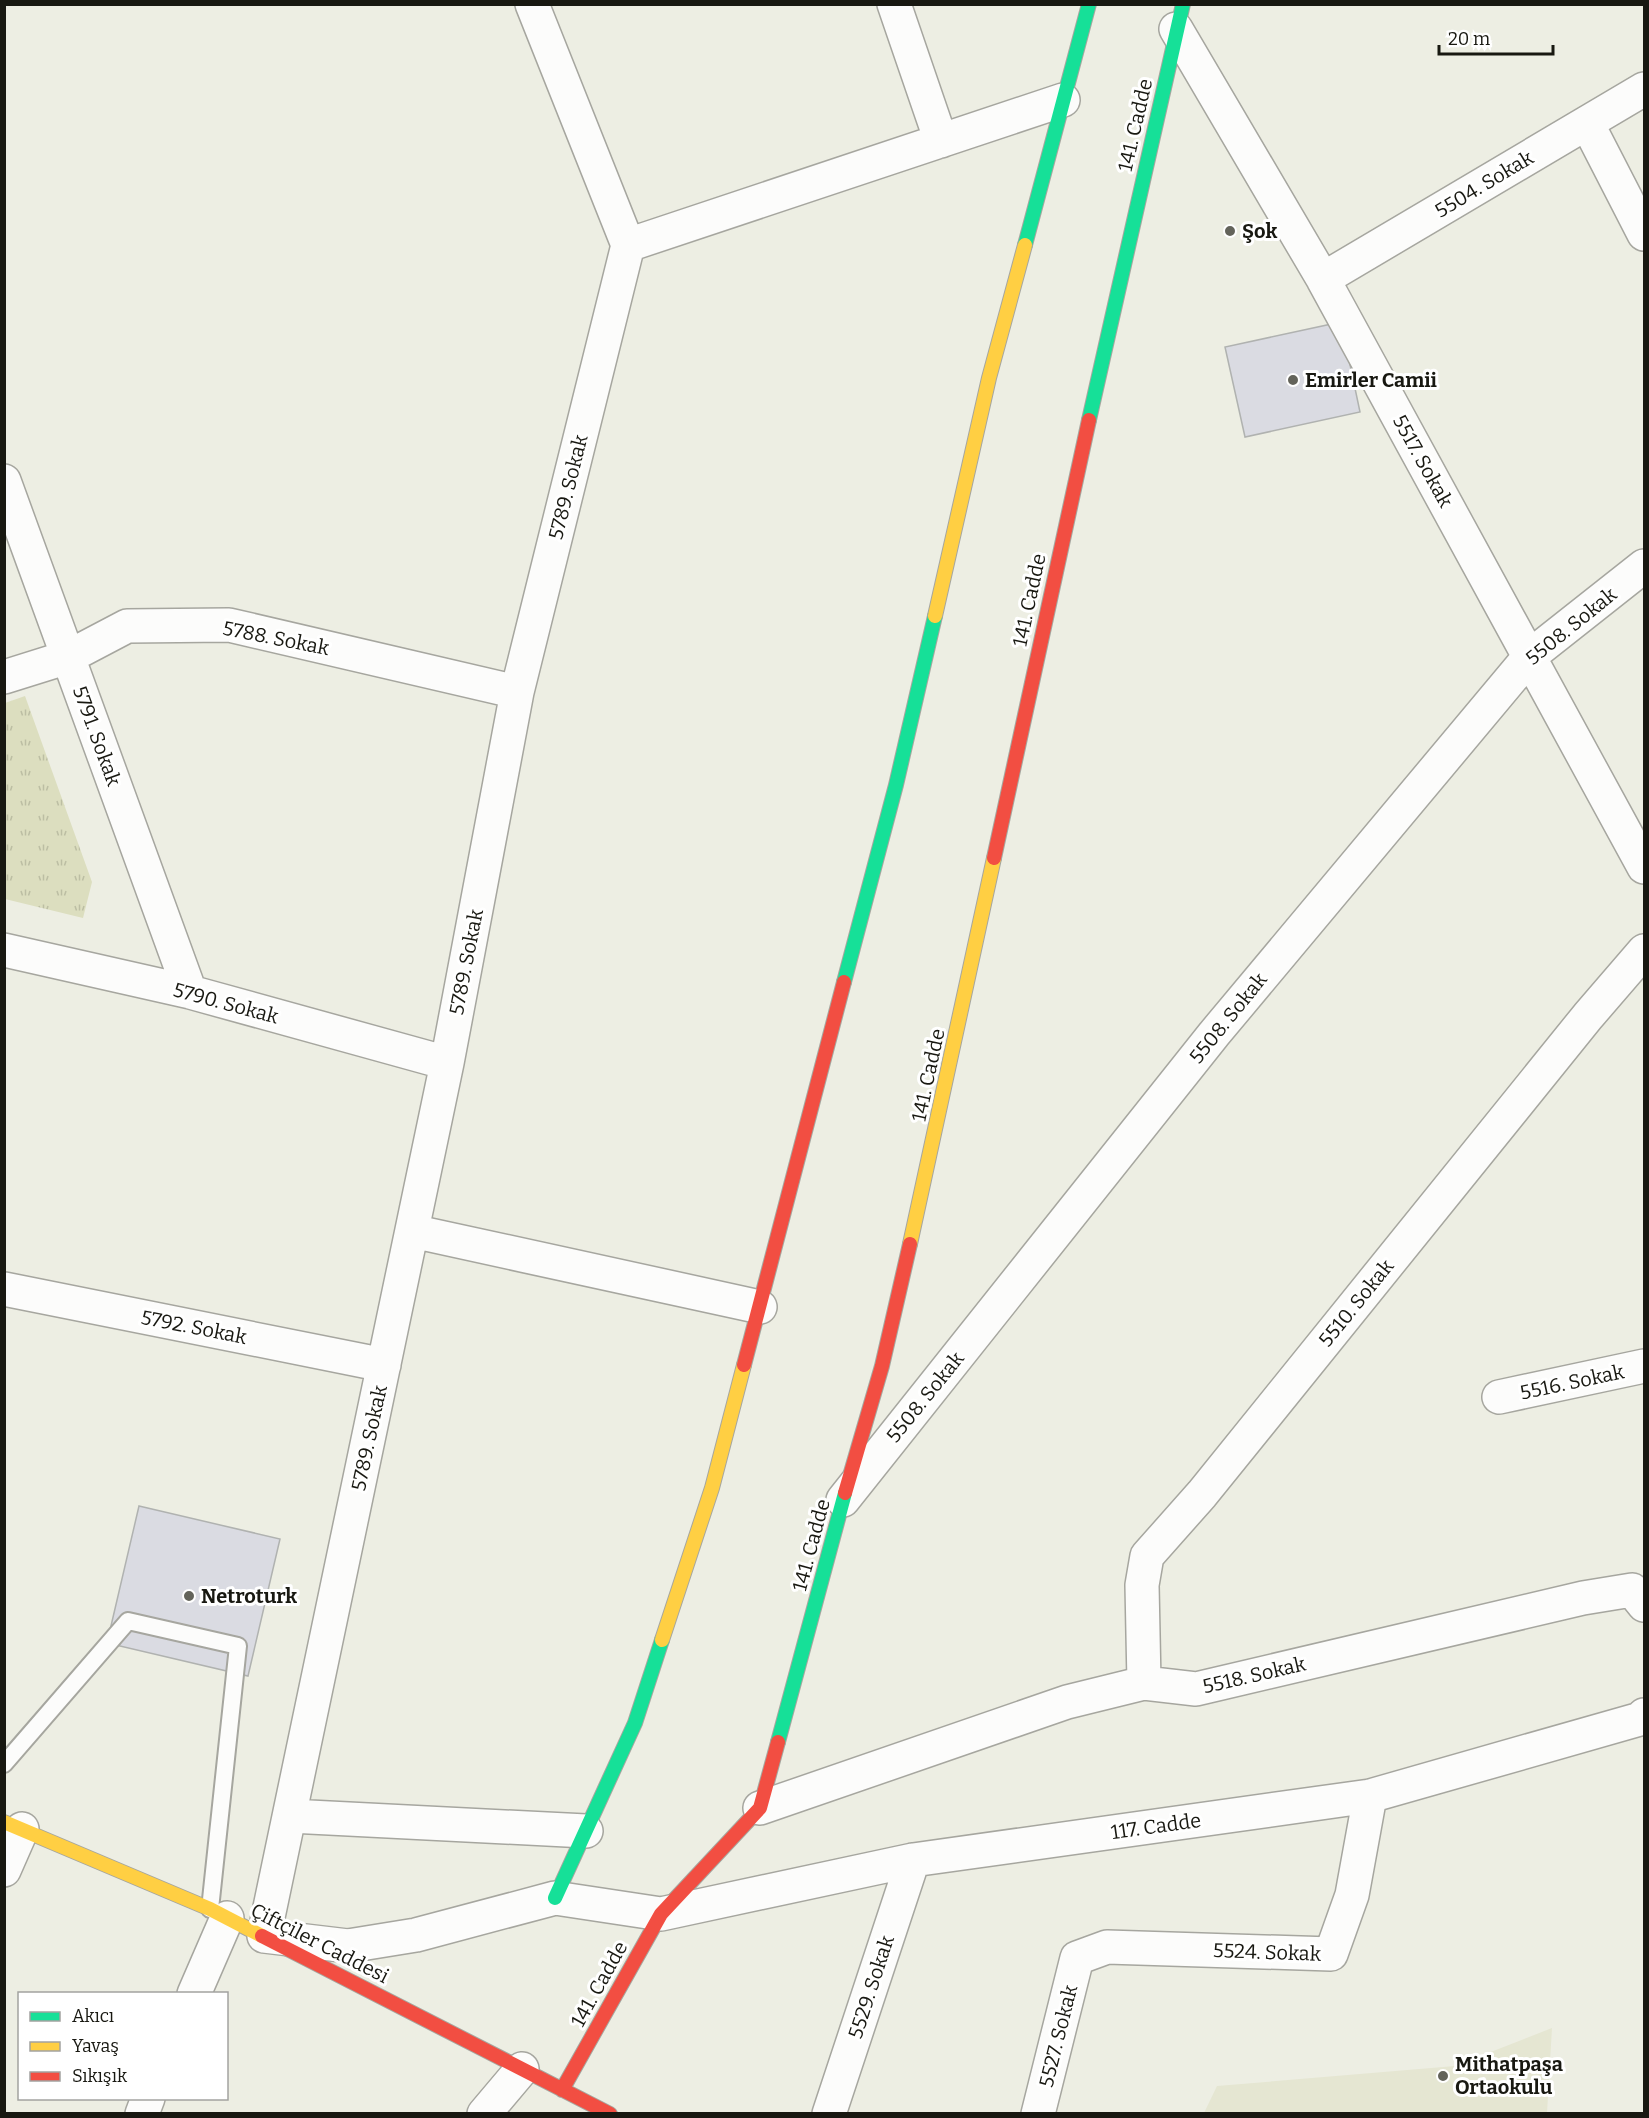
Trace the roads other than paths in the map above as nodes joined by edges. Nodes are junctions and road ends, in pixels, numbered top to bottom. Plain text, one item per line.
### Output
1 (532, 4) edge
2 (894, 4) edge
3 (1089, 4) edge
4 (1179, 17) edge
5 (1644, 89) edge
6 (1063, 100) junction
7 (1587, 123) junction
8 (941, 141) junction
9 (1644, 234) edge
10 (628, 245) junction
11 (1323, 279) junction
12 (4, 481) edge
13 (1644, 566) edge
14 (1530, 656) junction
15 (69, 657) junction
16 (4, 676) edge
17 (517, 692) junction
18 (1644, 867) edge
19 (4, 950) edge
20 (1644, 951) edge
21 (190, 992) junction
22 (447, 1063) junction
23 (412, 1231) junction
24 (4, 1289) edge
25 (760, 1307) junction
26 (384, 1365) junction
27 (1644, 1366) edge
28 (1499, 1397) dead end
29 (843, 1500) junction
30 (1644, 1605) edge
31 (1144, 1683) junction
32 (1644, 1715) edge
33 (4, 1764) edge
34 (1370, 1796) junction
35 (760, 1808) junction
36 (290, 1816) junction
37 (13, 1826) edge
38 (586, 1830) junction
39 (913, 1860) junction
40 (4, 1870) edge
41 (555, 1898) junction
42 (219, 1913) junction
43 (661, 1914) junction
44 (264, 1936) junction
45 (1077, 1958) joint
46 (195, 1992) edge
47 (522, 2069) junction
48 (562, 2090) junction
49 (484, 2114) edge
50 (610, 2114) edge
51 (829, 2114) edge
52 (1038, 2114) edge

1 - 10 street
2 - 8 street
3 - 6 street
4 - 11 street, 5517. Sokak
4 - 29 street, 141. Cadde
5 - 7 street, 5504. Sokak
6 - 8 street
6 - 25 street
7 - 9 street
7 - 11 street, 5504. Sokak
8 - 10 street
10 - 17 street, 5789. Sokak
11 - 14 street, 5517. Sokak
12 - 15 street, 5791. Sokak
13 - 14 street, 5508. Sokak
14 - 18 street, 5517. Sokak
14 - 29 street, 5508. Sokak
15 - 16 street, 5788. Sokak
15 - 17 street, 5788. Sokak
15 - 21 street, 5791. Sokak
17 - 22 street, 5789. Sokak
19 - 21 street, 5790. Sokak
20 - 31 street, 5510. Sokak
21 - 22 street, 5790. Sokak
22 - 23 street, 5789. Sokak
23 - 25 street
23 - 26 street, 5789. Sokak
24 - 26 street, 5792. Sokak
25 - 38 street
26 - 36 street, 5789. Sokak
27 - 28 street, 5516. Sokak
29 - 35 street, 141. Cadde
30 - 31 street, 5518. Sokak
31 - 35 street, 5518. Sokak
32 - 34 street, 117. Cadde
33 - 42 lane
34 - 39 street, 117. Cadde
34 - 45 street, 5524. Sokak
35 - 43 street, 141. Cadde
36 - 38 street
36 - 44 street, 5789. Sokak
37 - 40 street
37 - 42 street, Çiftçiler Caddesi
38 - 41 street
39 - 43 street, 117. Cadde
39 - 51 street, 5529. Sokak
41 - 43 street
41 - 44 street
42 - 44 street, Çiftçiler Caddesi
42 - 46 street
43 - 48 street, 141. Cadde
44 - 47 street, Çiftçiler Caddesi
45 - 52 street, 5527. Sokak
47 - 48 street, Çiftçiler Caddesi
47 - 49 street
48 - 50 street, Çiftçiler Caddesi

